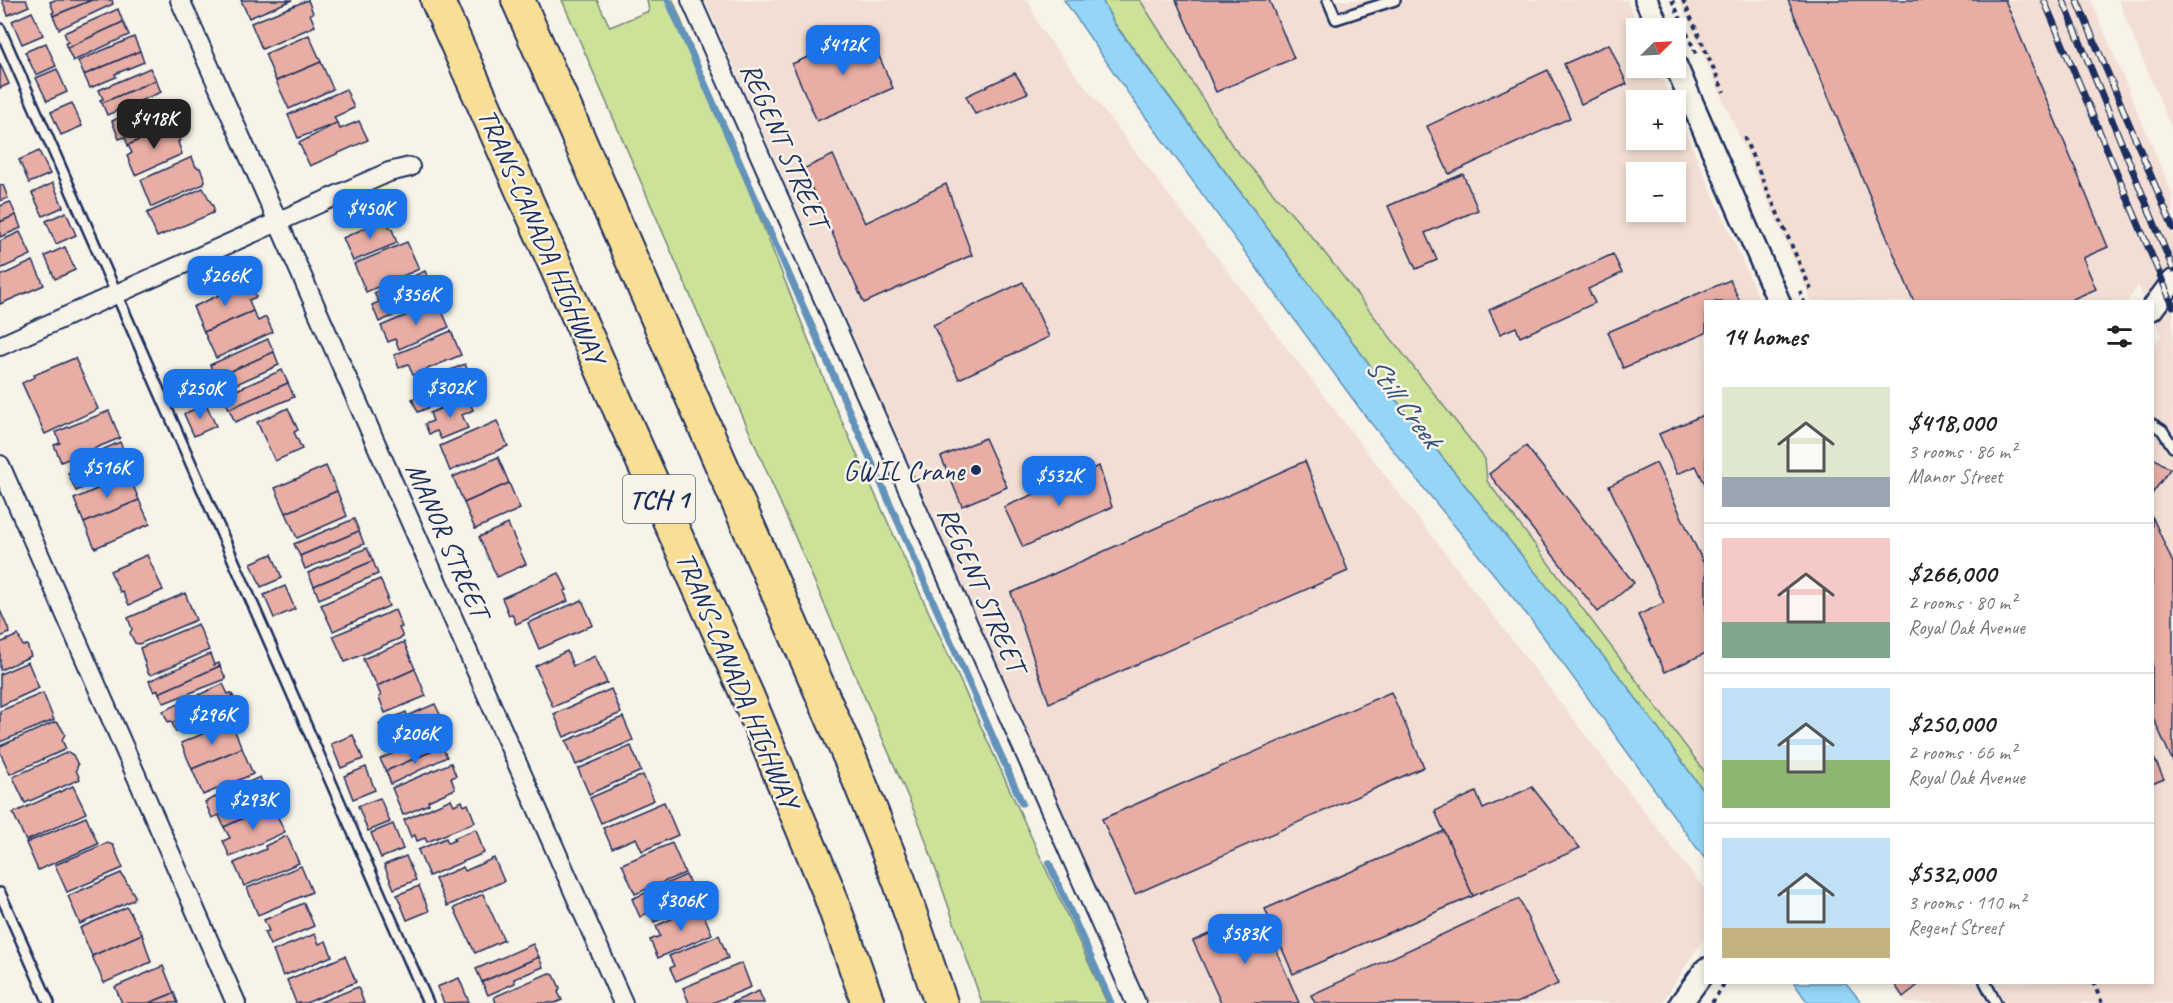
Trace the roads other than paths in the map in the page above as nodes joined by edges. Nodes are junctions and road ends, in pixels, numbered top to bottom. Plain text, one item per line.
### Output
1 (180, 0) edge
2 (437, 0) edge
3 (518, 0) edge
4 (691, 0) edge
5 (1328, 0) edge
6 (1395, 0) edge
7 (1646, 0) edge
8 (1654, 18) edge
9 (0, 29) edge
10 (1681, 78) edge
11 (410, 167) dead end
12 (278, 222) junction
13 (2173, 281) edge
14 (116, 295) junction
15 (1778, 300) edge
16 (2154, 306) edge
17 (0, 346) edge
18 (2154, 425) edge
19 (2173, 447) edge
20 (0, 465) edge
21 (0, 893) edge
22 (1704, 972) edge
23 (1986, 984) edge
24 (49, 1003) edge
25 (237, 1003) edge
26 (429, 1003) edge
27 (622, 1003) edge
28 (868, 1003) edge
29 (941, 1003) edge
30 (1136, 1003) edge
31 (1681, 1003) edge
32 (1996, 1003) edge

1 - 12 street, MANOR STREET
2 - 28 highway, TRANS-CANADA HIGHWAY / TCH 1
3 - 29 highway, TCH 1
4 - 30 street, REGENT STREET
5 - 6 lane
7 - 8 street
9 - 14 lane
10 - 15 street
11 - 12 street
12 - 14 street
12 - 27 street, MANOR STREET
13 - 16 street
14 - 17 street
14 - 26 lane
18 - 19 lane
20 - 25 street
21 - 24 lane
22 - 31 street
23 - 32 lane

